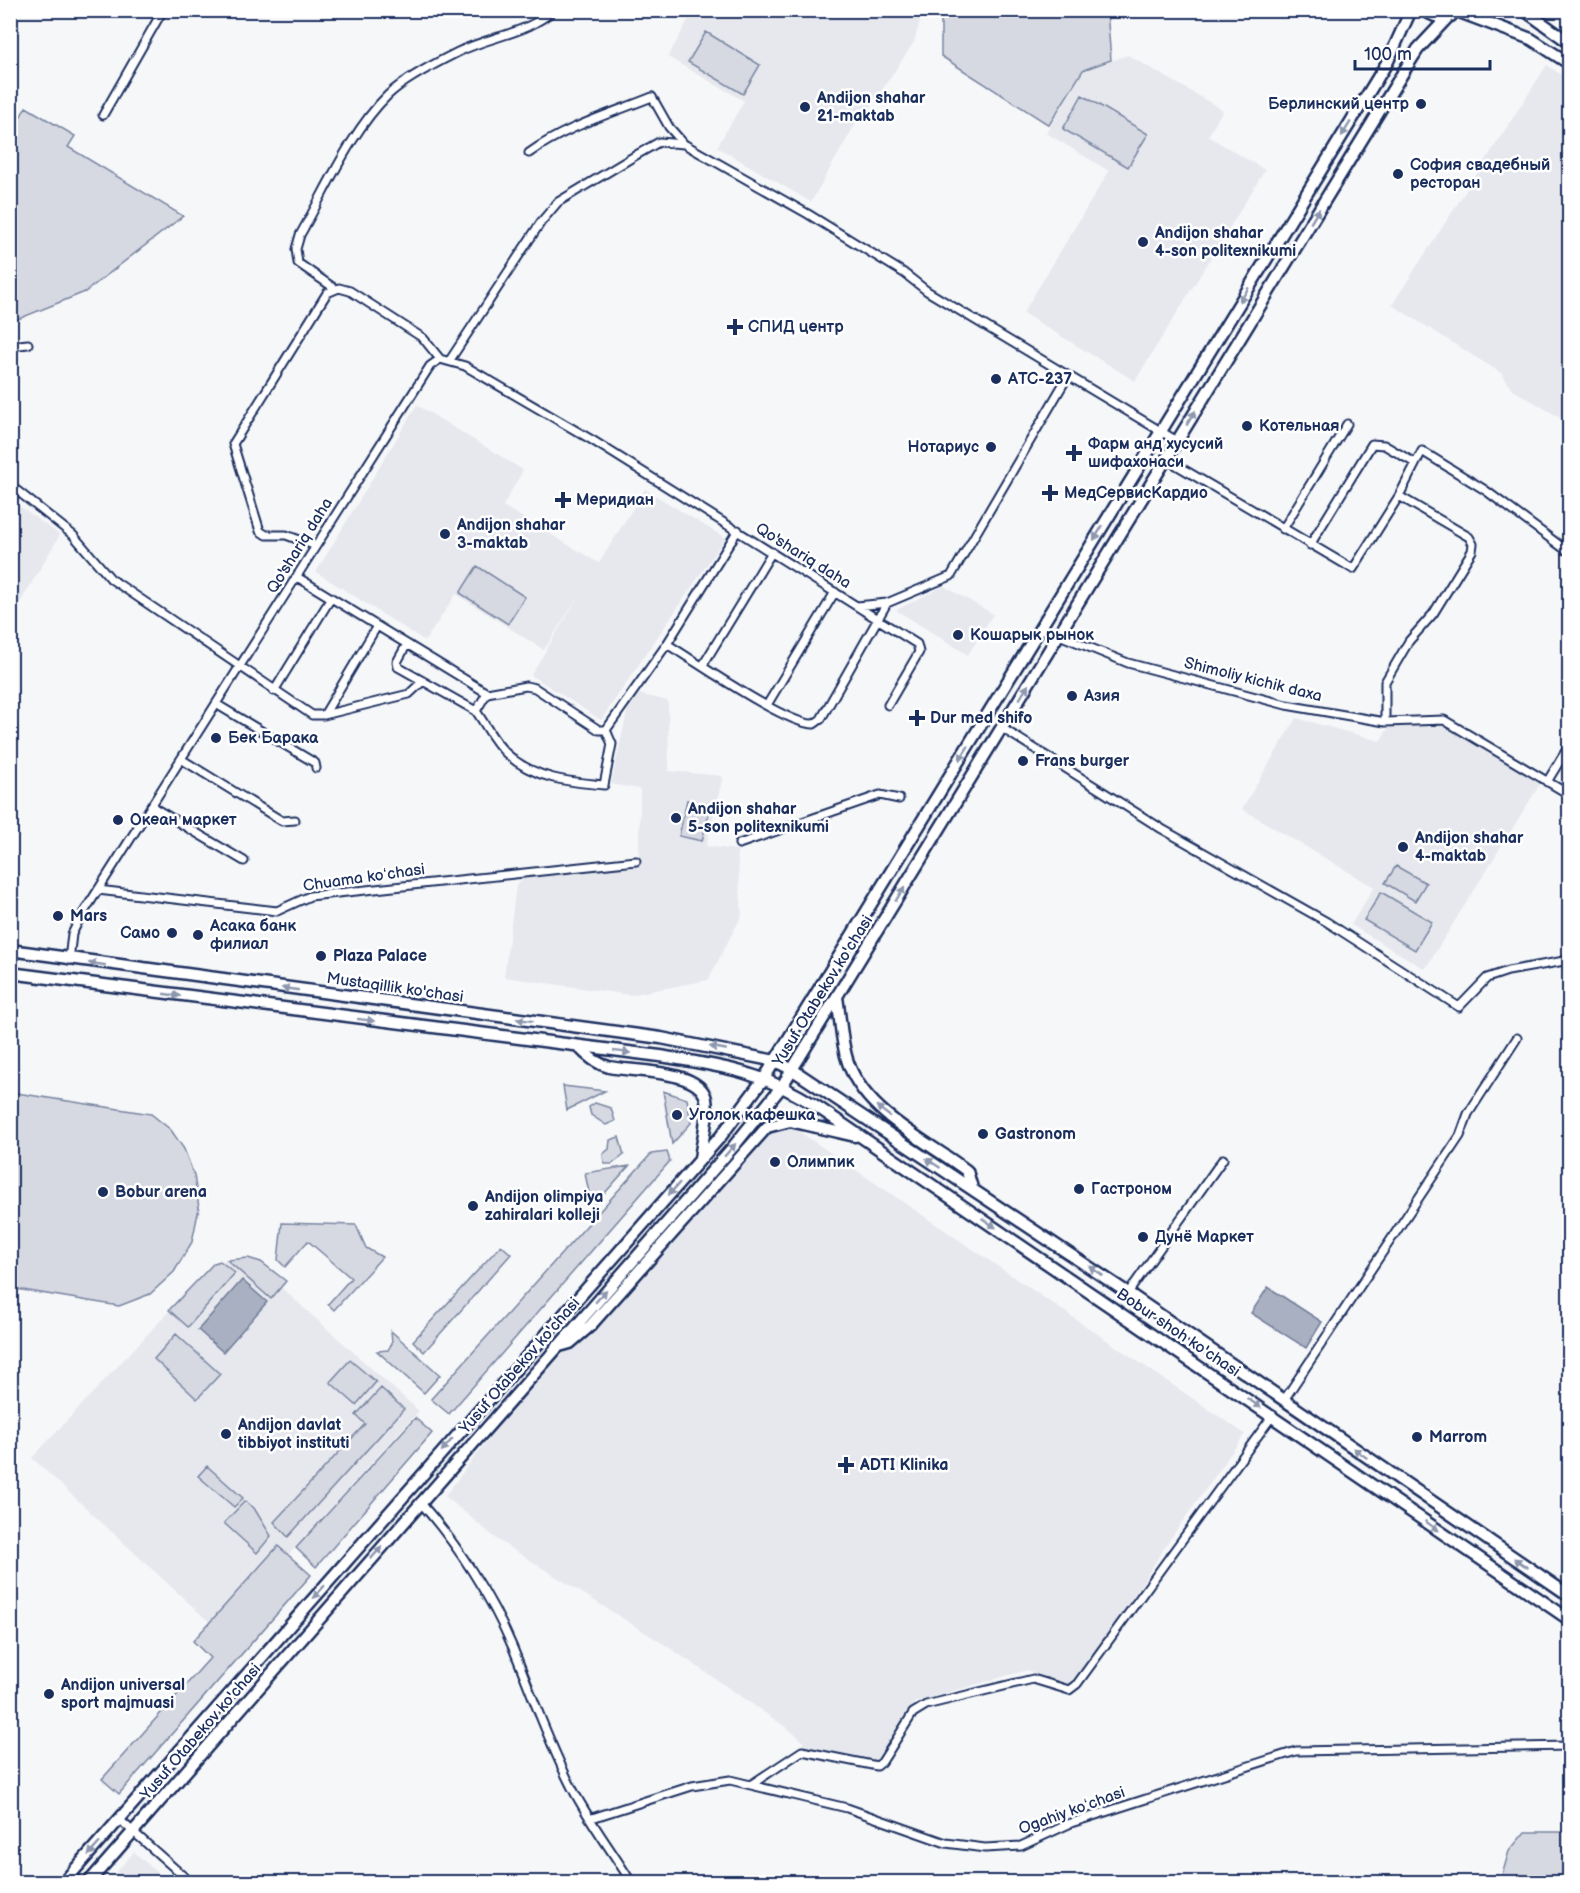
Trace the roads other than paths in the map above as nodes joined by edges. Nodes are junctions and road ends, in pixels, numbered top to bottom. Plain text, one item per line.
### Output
1 (163, 10) edge
2 (554, 10) edge
3 (1411, 10) edge
4 (1422, 10) edge
5 (1524, 10) edge
6 (1464, 12) edge
7 (1448, 16) junction
8 (1569, 43) edge
9 (1569, 64) edge
10 (103, 115) dead end
11 (684, 144) junction
12 (529, 153) dead end
13 (334, 288) junction
14 (28, 344) dead end
15 (10, 346) edge
16 (440, 359) junction
17 (450, 360) junction
18 (1068, 376) junction
19 (1347, 424) dead end
20 (1160, 432) junction
21 (1177, 441) junction
22 (1166, 459) junction
23 (1415, 464) junction
24 (10, 484) edge
25 (1399, 496) junction
26 (1283, 529) junction
27 (738, 530) junction
28 (1310, 545) junction
29 (316, 546) junction
30 (772, 552) junction
31 (1569, 554) edge
32 (297, 576) junction
33 (836, 592) junction
34 (331, 598) junction
35 (887, 603) junction
36 (857, 606) junction
37 (878, 621) junction
38 (377, 626) junction
39 (1059, 635) junction
40 (407, 644) junction
41 (667, 644) junction
42 (703, 665) junction
43 (238, 668) junction
44 (423, 681) junction
45 (274, 691) junction
46 (487, 693) junction
47 (216, 704) junction
48 (768, 705) junction
49 (888, 705) dead end
50 (476, 711) junction
51 (324, 715) junction
52 (1385, 722) junction
53 (1002, 728) junction
54 (606, 730) junction
55 (1569, 744) edge
56 (181, 759) junction
57 (316, 768) dead end
58 (1547, 782) junction
59 (1569, 795) edge
60 (899, 799) dead end
61 (151, 806) junction
62 (295, 820) dead end
63 (739, 844) dead end
64 (244, 861) dead end
65 (636, 861) dead end
66 (98, 890) junction
67 (10, 950) edge
68 (69, 960) junction
69 (1569, 960) edge
70 (10, 973) edge
71 (837, 997) junction
72 (1517, 1038) dead end
73 (577, 1046) junction
74 (775, 1061) junction
75 (793, 1070) junction
76 (765, 1077) junction
77 (782, 1086) junction
78 (861, 1137) junction
79 (1223, 1159) dead end
80 (700, 1160) junction
81 (972, 1188) junction
82 (1128, 1293) junction
83 (556, 1347) junction
84 (1284, 1400) junction
85 (1273, 1415) junction
86 (1412, 1489) junction
87 (420, 1502) junction
88 (1401, 1504) junction
89 (1497, 1546) junction
90 (1485, 1563) junction
91 (1569, 1596) edge
92 (1569, 1620) edge
93 (1569, 1746) edge
94 (752, 1784) junction
95 (591, 1818) junction
96 (120, 1820) junction
97 (134, 1832) junction
98 (64, 1882) edge
99 (89, 1882) edge
100 (190, 1882) edge
101 (631, 1882) edge

1 - 10 street
2 - 13 street
3 -> 20 main road, Yusuf Otabekov ko'chasi
4 - 7 main road
5 - 8 main road
6 - 7 main road
6 - 9 main road
21 -> 7 main road, Yusuf Otabekov ko'chasi
11 - 12 street
11 - 17 street
11 - 18 street
13 - 16 street
13 - 29 street
14 - 15 street
16 - 17 street, Qo'shariq daha
16 - 29 street, Qo'shariq daha
17 - 27 street, Qo'shariq daha
18 - 20 street
18 - 35 street, Qo'shariq daha
19 - 26 street
20 - 21 street
20 -> 74 main road, Yusuf Otabekov ko'chasi
21 - 22 main road, Yusuf Otabekov ko'chasi
22 - 26 street
22 - 39 main road, Yusuf Otabekov ko'chasi
23 - 25 street
23 - 28 street
23 - 31 street
24 - 43 street
25 - 28 street
25 - 52 street
26 - 28 street
27 - 30 street, Qo'shariq daha
27 - 41 street
29 - 32 street, Qo'shariq daha
30 - 33 street, Qo'shariq daha
30 - 42 street
32 - 34 street
32 - 43 street, Qo'shariq daha
33 - 36 street, Qo'shariq daha
33 - 48 street
34 - 38 street
34 - 45 street
35 - 36 street, Qo'shariq daha
35 - 37 street
36 - 37 street
37 - 48 street
37 - 49 street
38 - 40 street
38 - 51 street
39 - 52 street, Shimoliy kichik daxa
53 -> 39 main road, Yusuf Otabekov ko'chasi
40 - 44 street
40 - 46 street
41 - 42 street
41 - 54 street
42 - 48 street
43 - 45 street
43 - 47 street, Qo'shariq daha
44 - 50 street
44 - 51 street
45 - 51 street
46 - 50 street
46 - 54 street
47 - 56 street, Qo'shariq daha
47 - 57 street
50 - 54 street
52 - 58 street, Shimoliy kichik daxa
53 - 69 street
71 -> 53 main road, Yusuf Otabekov ko'chasi
55 - 58 street
56 - 61 street, Qo'shariq daha
56 - 62 street
58 - 59 street, Shimoliy kichik daxa
60 - 63 street
61 - 64 street
61 - 66 street, Qo'shariq daha
65 - 66 street, Chuama koʻchasi
66 - 68 street, Qo'shariq daha
67 - 68 main road, Mustaqillik ko'chasi
74 -> 68 main road, Mustaqillik ko'chasi
70 -> 73 main road, Mustaqillik ko'chasi
71 - 75 main road, Yusuf Otabekov ko'chasi
81 -> 71 main road
72 - 84 street
73 -> 76 main road, Mustaqillik ko'chasi
73 - 80 main road
74 - 75 main road, Bobur shoh ko'chasi
74 - 76 main road, Yusuf Otabekov ko'chasi
75 - 77 main road, Yusuf Otabekov ko'chasi
81 -> 75 main road, Bobur shoh ko'chasi
76 - 77 main road, Bobur shoh ko'chasi
76 - 80 main road, Yusuf Otabekov ko'chasi
77 - 78 main road, Bobur shoh ko'chasi
83 -> 77 main road, Yusuf Otabekov ko'chasi
78 - 83 main road
78 -> 85 main road, Bobur shoh ko'chasi
79 - 82 street
80 -> 96 main road, Yusuf Otabekov ko'chasi
82 -> 81 main road, Bobur shoh ko'chasi
82 - 84 main road, Bobur shoh ko'chasi
83 - 87 main road, Yusuf Otabekov ko'chasi
86 -> 84 main road, Bobur shoh ko'chasi
85 - 88 main road, Bobur shoh ko'chasi
85 - 94 street
86 - 88 main road
86 - 89 main road, Bobur shoh ko'chasi
87 - 95 street
97 -> 87 main road, Yusuf Otabekov ko'chasi
88 -> 90 main road, Bobur shoh ko'chasi
89 - 90 main road
91 -> 89 main road, Bobur shoh ko'chasi
90 - 92 main road, Bobur shoh ko'chasi
93 - 94 street, Ogahiy koʻchasi
94 - 95 street, Ogahiy koʻchasi
95 - 101 street
96 - 97 street
96 -> 98 main road, Yusuf Otabekov ko'chasi
97 - 99 main road, Yusuf Otabekov ko'chasi
97 - 100 street

